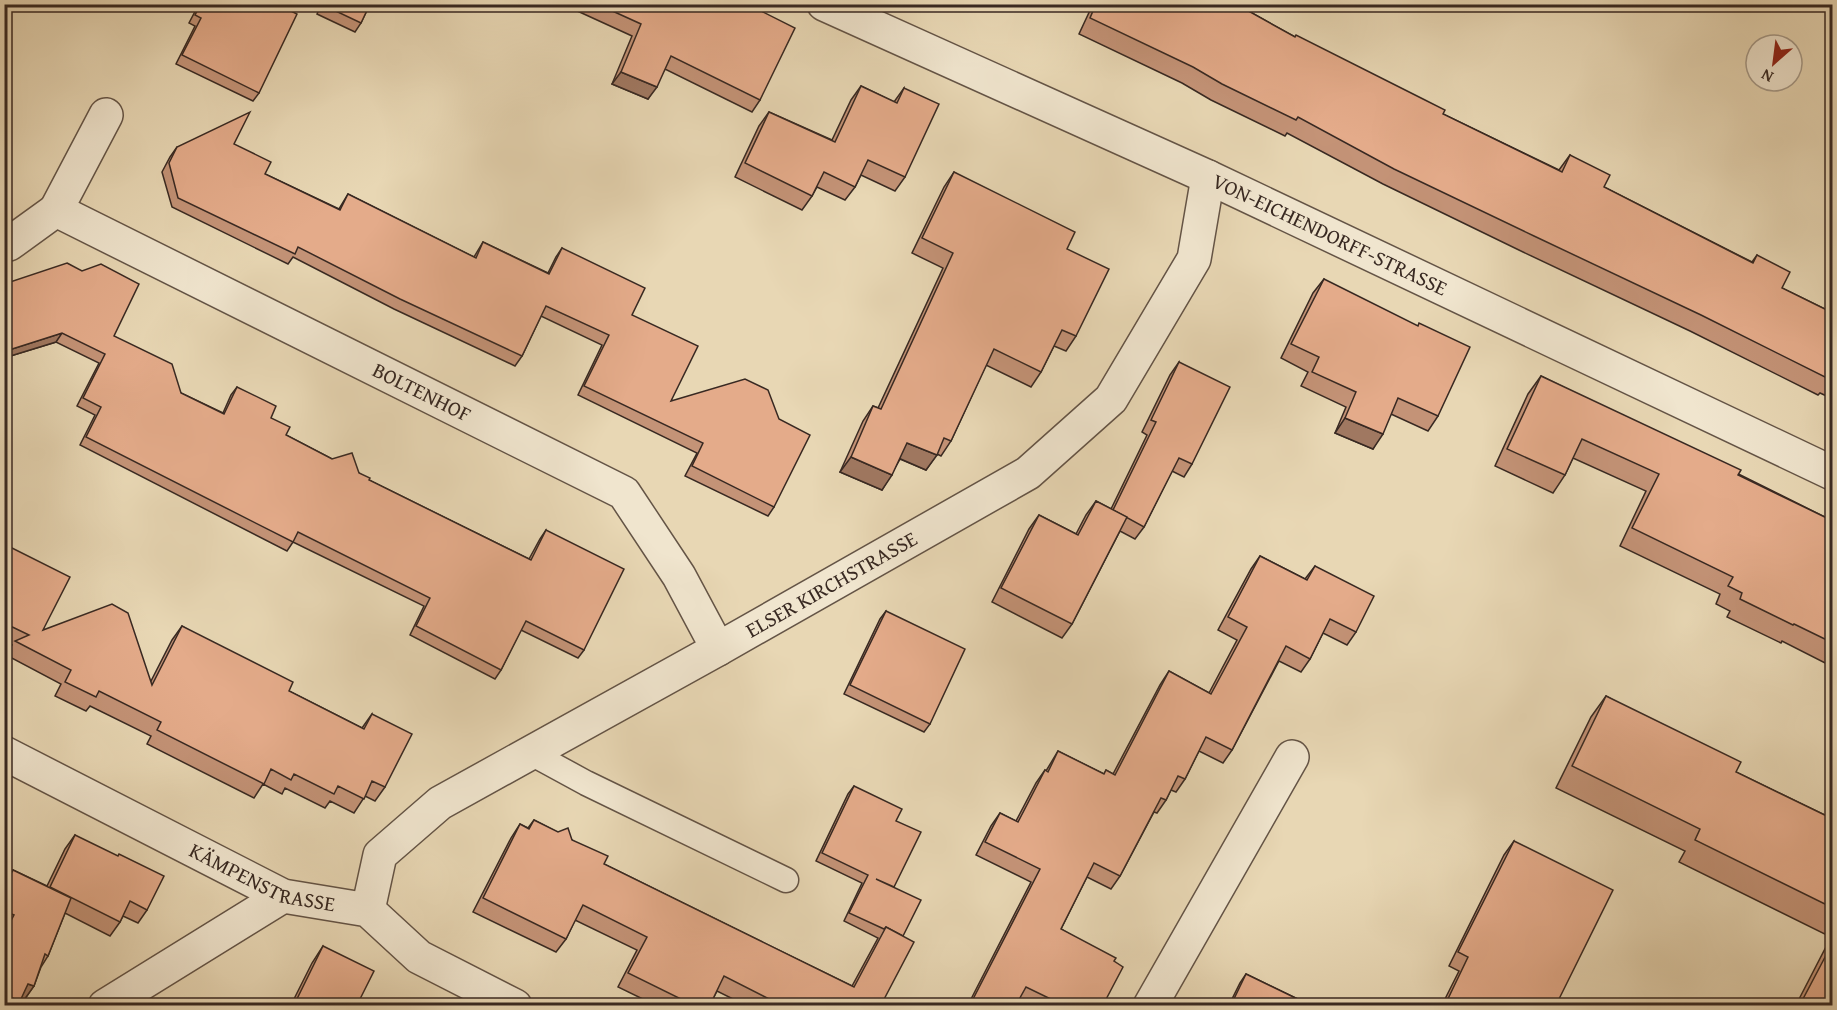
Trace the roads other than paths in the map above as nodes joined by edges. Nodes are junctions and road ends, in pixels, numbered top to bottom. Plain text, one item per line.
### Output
1 (824, 4) edge
2 (106, 116) dead end
3 (1208, 177) junction
4 (56, 210) junction
5 (9, 244) dead end
6 (1833, 473) edge
7 (718, 649) junction
8 (4, 753) edge
9 (530, 753) junction
10 (1292, 757) dead end
11 (786, 880) dead end
12 (284, 896) junction
13 (368, 910) junction
14 (105, 1005) edge
15 (515, 1005) edge
16 (1150, 1005) edge

1 - 3 street, VON-EICHENDORFF-STRASSE
2 - 4 street
3 - 6 street, VON-EICHENDORFF-STRASSE
3 - 7 street, ELSER KIRCHSTRASSE
4 - 5 street
4 - 7 street, BOLTENHOF
7 - 9 street, ELSER KIRCHSTRASSE
8 - 12 street, KÄMPENSTRASSE
9 - 11 lane
9 - 13 street, ELSER KIRCHSTRASSE
10 - 16 street
12 - 13 street, KÄMPENSTRASSE
12 - 14 street
13 - 15 street

